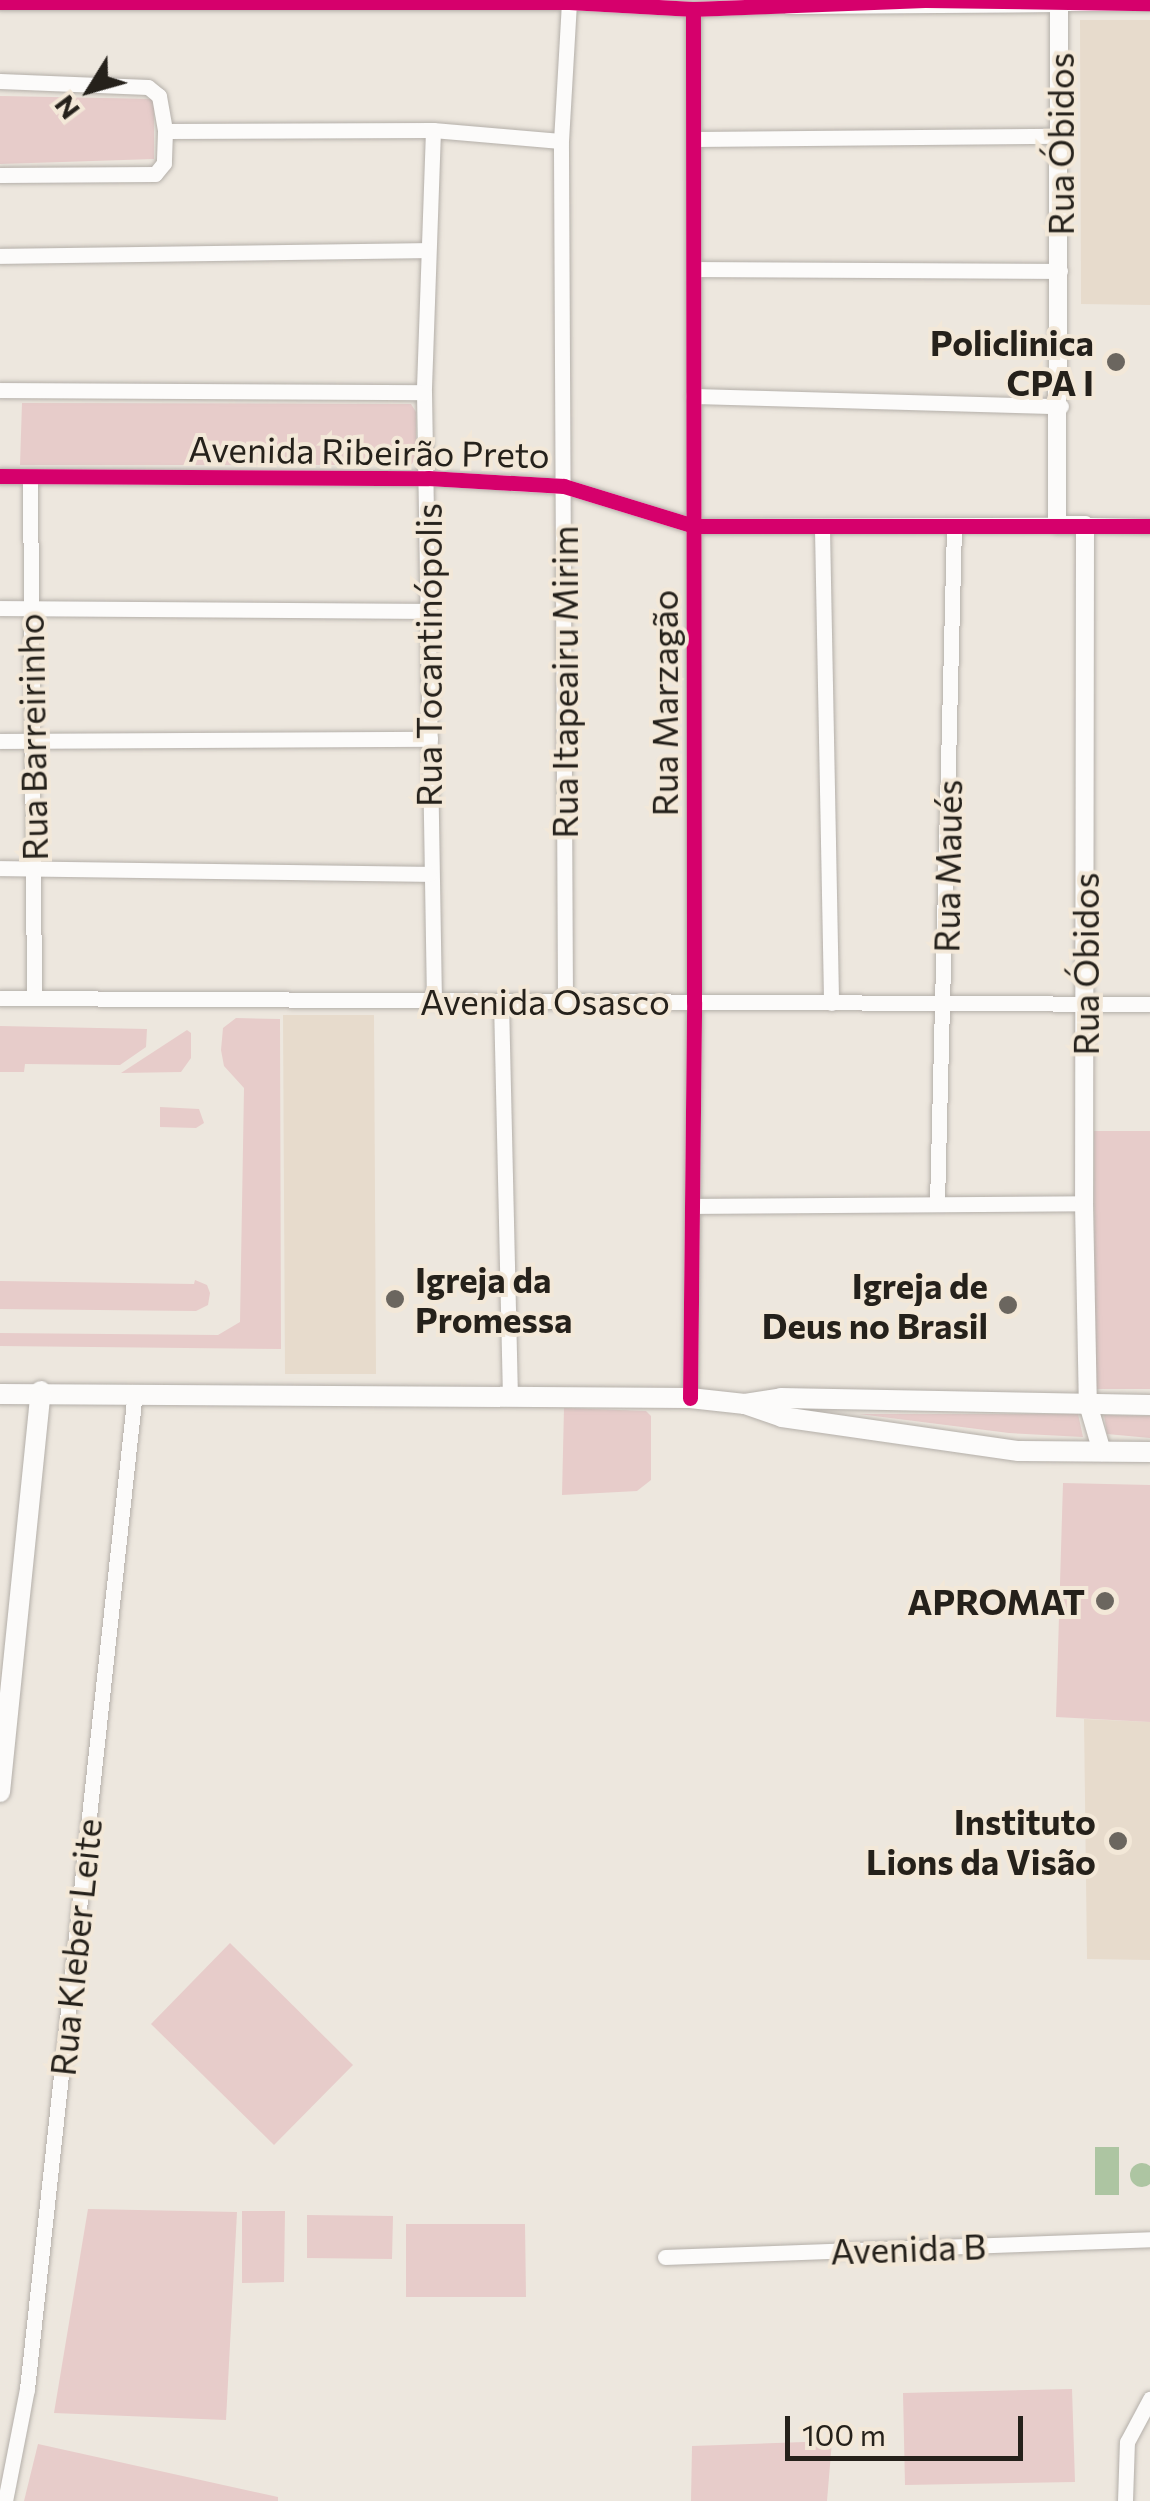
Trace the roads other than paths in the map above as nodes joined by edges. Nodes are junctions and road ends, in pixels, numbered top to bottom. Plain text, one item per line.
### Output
1 (925, 0) edge
2 (0, 2) edge
3 (390, 2) edge
4 (569, 2) edge
5 (789, 2) edge
6 (1060, 3) junction
7 (1150, 4) edge
8 (693, 9) junction
9 (0, 81) edge
10 (433, 130) junction
11 (165, 131) junction
12 (1060, 136) junction
13 (694, 138) junction
14 (561, 141) junction
15 (0, 175) edge
16 (426, 250) junction
17 (0, 256) edge
18 (694, 269) junction
19 (1060, 271) junction
20 (0, 390) edge
21 (424, 392) junction
22 (694, 396) junction
23 (1061, 406) junction
24 (0, 476) edge
25 (30, 476) junction
26 (428, 478) junction
27 (564, 486) junction
28 (1058, 525) junction
29 (1085, 525) junction
30 (694, 526) junction
31 (1150, 526) edge
32 (822, 529) junction
33 (954, 529) junction
34 (0, 608) edge
35 (30, 609) junction
36 (429, 612) junction
37 (430, 739) junction
38 (32, 740) junction
39 (0, 741) edge
40 (33, 867) junction
41 (0, 868) edge
42 (429, 874) junction
43 (0, 998) edge
44 (34, 998) junction
45 (434, 1000) junction
46 (502, 1001) junction
47 (565, 1001) junction
48 (694, 1002) junction
49 (830, 1003) junction
50 (944, 1003) junction
51 (1086, 1004) junction
52 (1150, 1004) edge
53 (1084, 1203) junction
54 (937, 1204) junction
55 (692, 1206) junction
56 (41, 1391) junction
57 (135, 1392) junction
58 (0, 1394) edge
59 (510, 1396) junction
60 (690, 1398) junction
61 (936, 1399) junction
62 (746, 1404) junction
63 (1088, 1404) junction
64 (1150, 1405) edge
65 (919, 1434) junction
66 (1102, 1452) junction
67 (1150, 1452) edge
68 (10, 1604) edge
69 (0, 1792) edge
70 (1150, 2238) edge
71 (665, 2257) dead end
72 (1150, 2398) edge
73 (5, 2501) edge
74 (1124, 2501) edge

1 - 5 street
1 - 6 street
2 - 3 street
3 - 4 street
4 - 8 street
4 - 14 street, Rua Itapeairu Mirim
5 - 8 street
6 - 7 street
6 - 12 street, Rua Óbidos
8 - 13 street, Rua Marzagão
9 - 11 street
10 - 11 street
10 - 14 street
10 - 16 street, Rua Tocantinópolis
11 - 15 street
12 - 13 street
12 - 19 street, Rua Óbidos
13 - 18 street, Rua Marzagão
14 - 27 street, Rua Itapeairu Mirim
16 - 17 street
16 - 21 street, Rua Tocantinópolis
18 - 19 street
18 - 22 street, Rua Marzagão
19 - 23 street, Rua Óbidos
20 - 21 street
21 - 26 street, Rua Tocantinópolis
22 - 23 street
22 - 30 street, Rua Marzagão
23 - 28 street, Rua Óbidos
24 - 25 street, Avenida Ribeirão Preto
25 - 26 street, Avenida Ribeirão Preto
25 - 35 street, Rua Barreirinho
26 - 27 street, Avenida Ribeirão Preto
26 - 36 street, Rua Tocantinópolis
27 - 30 street, Avenida Ribeirão Preto
27 - 47 street, Rua Itapeairu Mirim
28 - 29 street, Avenida Ribeirão Preto
28 - 33 street, Avenida Ribeirão Preto
29 - 31 street, Avenida Ribeirão Preto
29 - 51 street, Rua Óbidos
30 - 32 street, Avenida Ribeirão Preto
30 - 48 street, Rua Marzagão
32 - 33 street, Avenida Ribeirão Preto
32 - 49 street
33 - 50 street, Rua Maués
34 - 35 street
35 - 36 street
35 - 38 street, Rua Barreirinho
36 - 37 street, Rua Tocantinópolis
37 - 38 street
37 - 42 street, Rua Tocantinópolis
38 - 39 street
38 - 40 street, Rua Barreirinho
40 - 41 street
40 - 42 street
40 - 44 street, Rua Barreirinho
42 - 45 street, Rua Tocantinópolis
43 - 44 street, Avenida Osasco
44 - 45 street, Avenida Osasco
45 - 46 street, Avenida Osasco
46 - 47 street, Avenida Osasco
46 - 59 street
47 - 48 street, Avenida Osasco
48 - 49 street, Avenida Osasco
48 - 55 street, Rua Marzagão
49 - 50 street, Avenida Osasco
50 - 51 street, Avenida Osasco
50 - 54 street, Rua Maués
51 - 52 street, Avenida Osasco
51 - 53 street, Rua Óbidos
53 - 54 street
53 - 63 street, Rua Óbidos
54 - 55 street
55 - 60 street, Rua Marzagão
56 - 57 main road
56 - 58 main road
56 - 68 main road
57 - 59 main road
57 - 73 street, Rua Kleber Leite
59 - 60 main road
60 - 62 main road
61 - 62 main road
61 - 63 main road
61 - 65 main road
62 - 65 main road
63 - 64 main road
63 - 66 street, Rua Óbidos
65 - 66 main road
66 - 67 main road
68 - 69 main road
70 - 71 street, Avenida B
72 - 74 street

